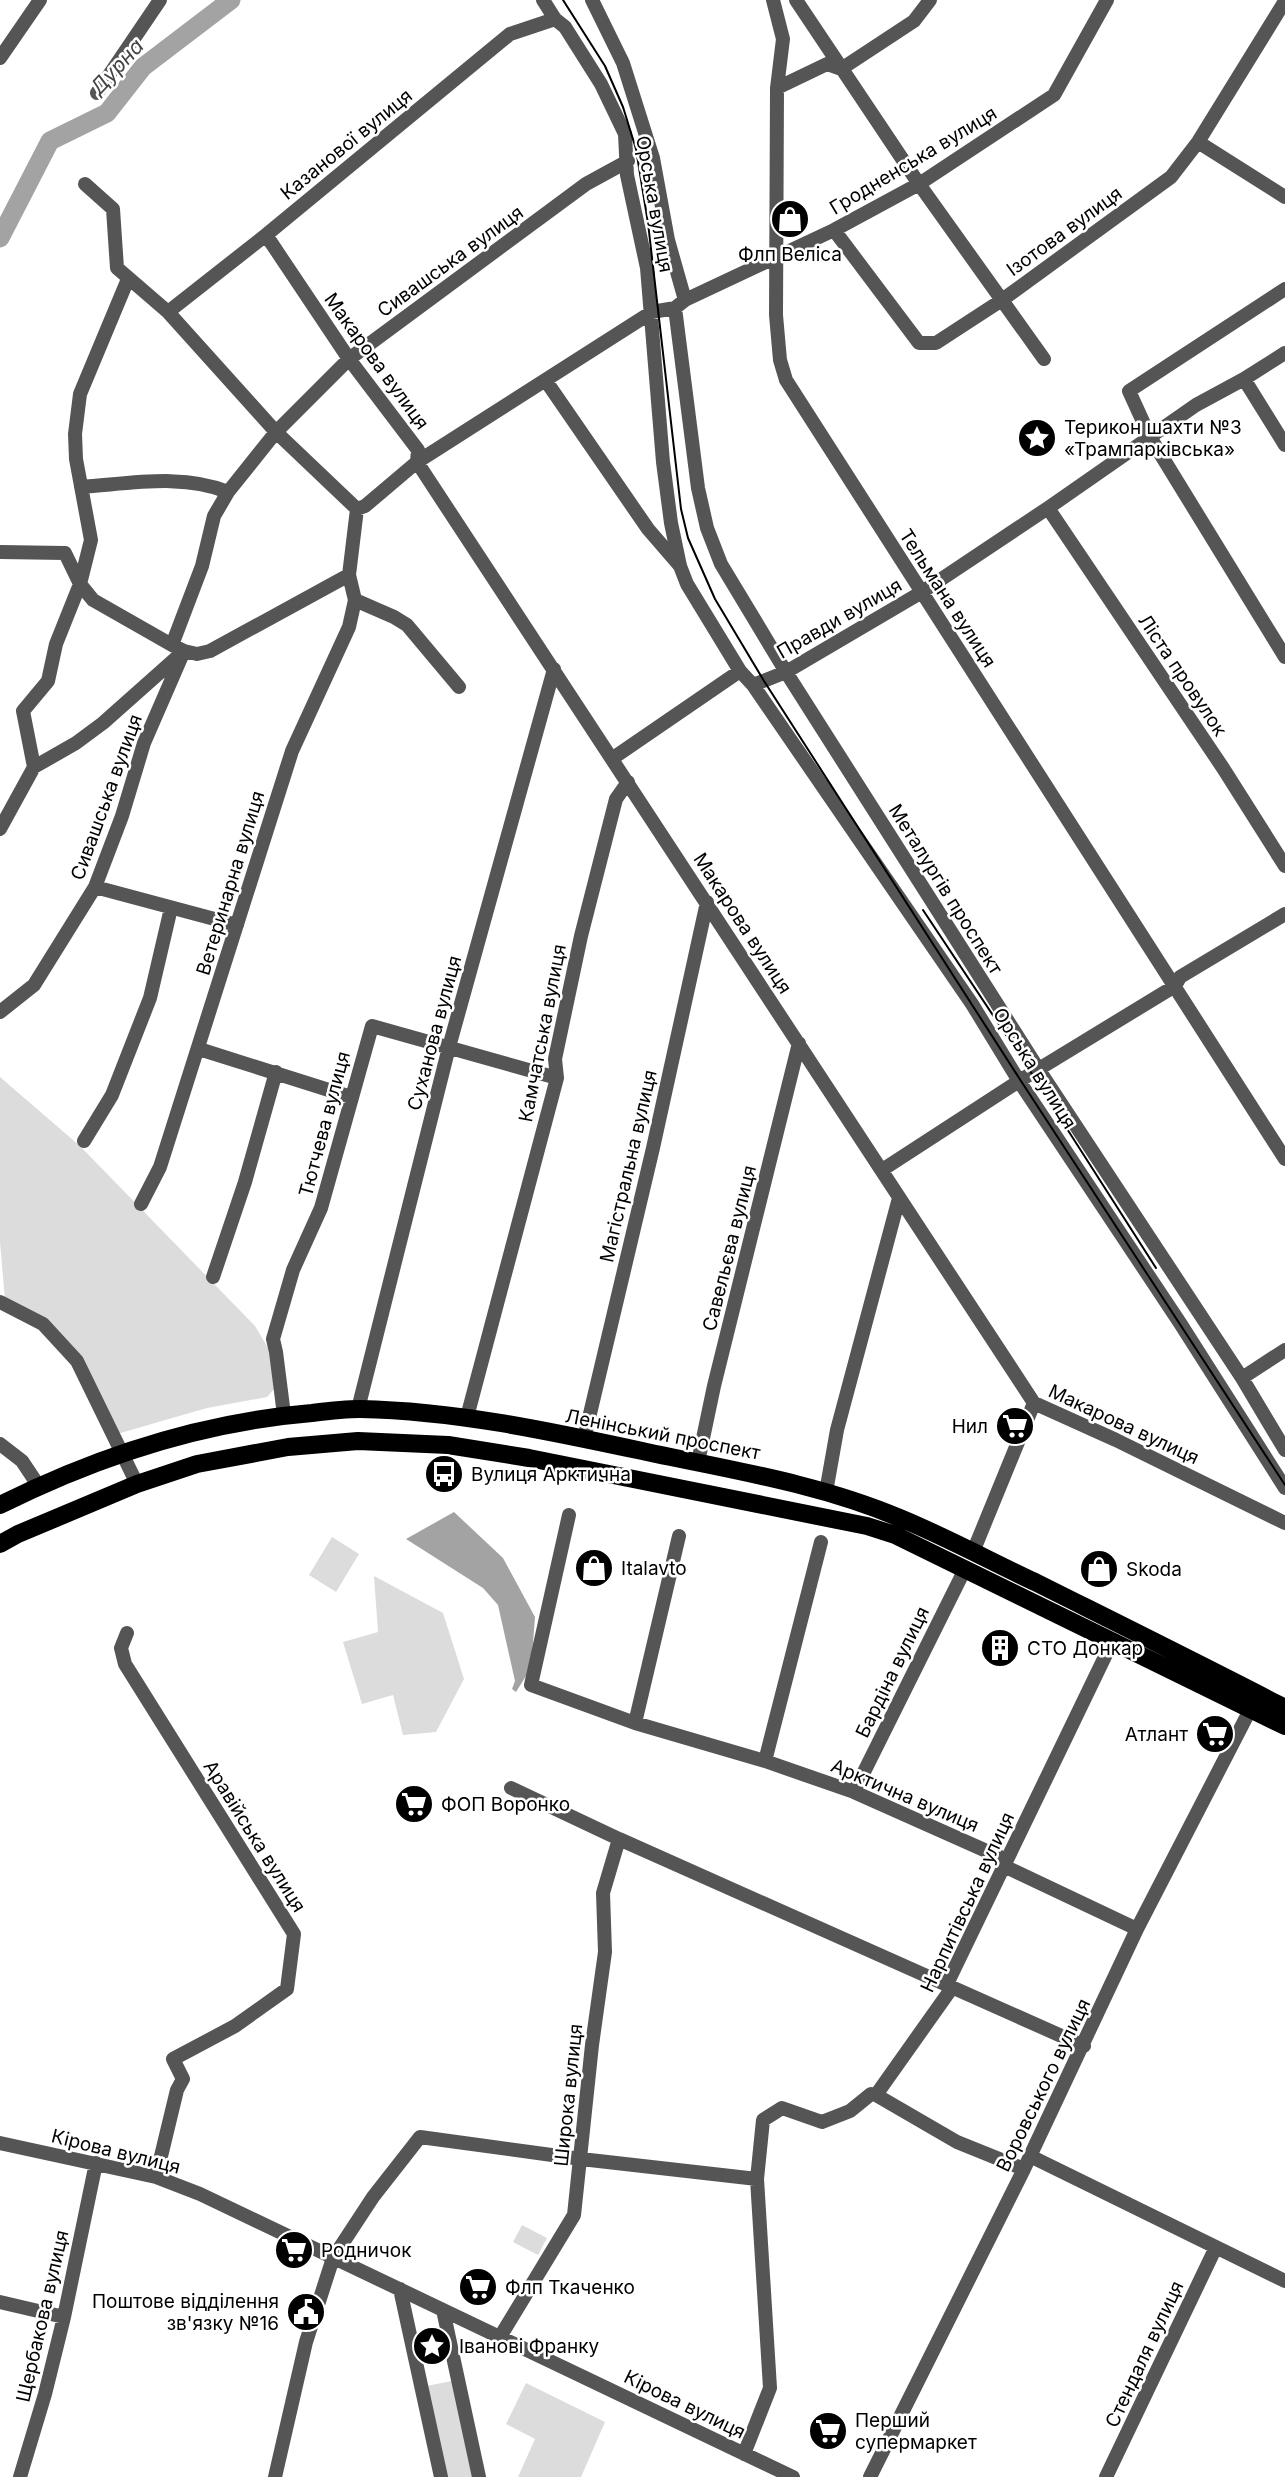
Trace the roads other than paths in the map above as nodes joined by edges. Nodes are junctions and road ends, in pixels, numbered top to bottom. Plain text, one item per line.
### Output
1 (40, 0) edge
2 (160, 0) edge
3 (543, 0) edge
4 (592, 0) edge
5 (773, 0) edge
6 (796, 0) edge
7 (930, 0) edge
8 (1107, 0) edge
9 (1285, 1) edge
10 (555, 19) junction
11 (0, 58) edge
12 (841, 69) junction
13 (777, 88) junction
14 (97, 93) dead end
15 (1198, 142) junction
16 (628, 161) junction
17 (85, 184) dead end
18 (919, 184) junction
19 (1285, 197) edge
20 (834, 230) junction
21 (266, 235) junction
22 (775, 259) junction
23 (128, 279) junction
24 (1285, 289) edge
25 (1002, 300) junction
26 (680, 304) junction
27 (168, 312) junction
28 (652, 312) junction
29 (1285, 353) edge
30 (349, 359) junction
31 (1044, 359) dead end
32 (1244, 379) junction
33 (546, 381) junction
34 (276, 432) junction
35 (1150, 437) junction
36 (1285, 445) edge
37 (418, 461) junction
38 (81, 487) junction
39 (228, 492) junction
40 (1048, 508) junction
41 (357, 509) junction
42 (0, 552) edge
43 (680, 566) junction
44 (349, 575) junction
45 (80, 584) junction
46 (922, 592) junction
47 (355, 600) junction
48 (178, 648) junction
49 (1285, 657) edge
50 (554, 670) junction
51 (740, 671) junction
52 (786, 672) junction
53 (753, 685) junction
54 (459, 687) dead end
55 (612, 758) junction
56 (34, 767) junction
57 (628, 782) junction
58 (0, 830) edge
59 (1285, 866) edge
60 (95, 887) junction
61 (707, 902) junction
62 (171, 908) junction
63 (1285, 914) edge
64 (237, 925) junction
65 (1175, 986) junction
66 (0, 1012) edge
67 (799, 1044) junction
68 (449, 1047) junction
69 (199, 1049) junction
70 (1039, 1070) junction
71 (275, 1072) junction
72 (557, 1078) junction
73 (1019, 1081) junction
74 (351, 1097) junction
75 (84, 1141) dead end
76 (1285, 1159) edge
77 (882, 1170) junction
78 (899, 1198) junction
79 (141, 1204) dead end
80 (212, 1277) dead end
81 (0, 1302) edge
82 (1285, 1350) edge
83 (1242, 1378) junction
84 (1034, 1403) junction
85 (358, 1409) junction
86 (284, 1415) junction
87 (467, 1416) junction
88 (531, 1429) junction
89 (575, 1437) junction
90 (0, 1444) edge
91 (1285, 1450) edge
92 (123, 1452) junction
93 (529, 1458) junction
94 (553, 1462) junction
95 (698, 1462) junction
96 (137, 1483) junction
97 (40, 1488) junction
98 (1285, 1488) edge
99 (826, 1492) junction
100 (0, 1506) edge
101 (569, 1515) dead end
102 (1285, 1523) edge
103 (679, 1536) dead end
104 (821, 1542) dead end
105 (0, 1544) edge
106 (973, 1552) junction
107 (965, 1569) junction
108 (127, 1633) dead end
109 (1112, 1642) junction
110 (1250, 1710) junction
111 (1284, 1721) edge
112 (635, 1723) junction
113 (765, 1761) junction
114 (511, 1788) dead end
115 (854, 1792) junction
116 (619, 1839) junction
117 (1004, 1866) junction
118 (1137, 1929) junction
119 (947, 1984) junction
120 (1084, 2046) junction
121 (876, 2095) junction
122 (0, 2143) edge
123 (580, 2159) junction
124 (96, 2163) junction
125 (1027, 2163) junction
126 (156, 2177) junction
127 (757, 2179) junction
128 (1216, 2247) junction
129 (333, 2258) junction
130 (1285, 2281) edge
131 (400, 2290) junction
132 (0, 2302) edge
133 (443, 2310) junction
134 (64, 2317) junction
135 (500, 2337) junction
136 (744, 2454) junction
137 (20, 2477) edge
138 (275, 2477) edge
139 (441, 2477) edge
140 (479, 2477) edge
141 (793, 2477) edge
142 (870, 2477) edge
143 (1106, 2477) edge

1 - 11 street
2 - 14 street
3 - 10 street, Орська вулиця
4 - 26 street, Металургів проспект
5 - 13 street, Тельмана вулиця
6 - 12 street
7 - 12 street
8 - 18 street, Гродненська вулиця
9 - 15 street, Ізотова вулиця
10 - 16 street, Орська вулиця
10 - 21 street, Казанової вулиця
12 - 13 street
12 - 18 street
13 - 22 street, Тельмана вулиця
15 - 19 street
15 - 25 street, Ізотова вулиця
16 - 28 street, Орська вулиця
16 - 30 street, Сивашська вулиця
17 - 23 street
18 - 20 street, Гродненська вулиця
18 - 25 street
20 - 22 street, Гродненська вулиця
20 - 25 street, Ізотова вулиця
21 - 27 street, Казанової вулиця
21 - 30 street, Макарова вулиця
22 - 26 street, Гродненська вулиця
22 - 46 street, Тельмана вулиця
23 - 27 street
23 - 38 street
24 - 35 street
25 - 31 street
26 - 28 street, Гродненська вулиця
26 - 52 street, Металургів проспект
27 - 34 street
28 - 33 street
28 - 43 street, Орська вулиця
29 - 32 street, Правди вулиця
30 - 34 street, Сивашська вулиця
30 - 37 street, Макарова вулиця
32 - 35 street, Правди вулиця
32 - 36 street
33 - 37 street
33 - 43 street, Орська вулиця
34 - 39 street, Сивашська вулиця
34 - 41 street
35 - 40 street, Правди вулиця
35 - 49 street
37 - 41 street
37 - 50 street, Макарова вулиця
38 - 39 street
38 - 45 street
39 - 48 street, Сивашська вулиця
40 - 46 street, Правди вулиця
40 - 59 street, Ліста провулок
41 - 44 street, Ветеринарна вулиця
42 - 45 street
43 - 51 street, Орська вулиця
44 - 47 street, Ветеринарна вулиця
44 - 48 street
45 - 48 street
45 - 56 street
46 - 52 street, Правди вулиця
46 - 65 street, Тельмана вулиця
47 - 54 street
47 - 64 street, Ветеринарна вулиця
48 - 56 street, Сивашська вулиця
48 - 60 street, Сивашська вулиця
50 - 55 street, Макарова вулиця
50 - 68 street, Суханова вулиця
51 - 53 street, Орська вулиця
51 - 55 street
52 - 53 street, Правди вулиця
52 - 70 street, Металургів проспект
53 - 73 street, Орська вулиця
55 - 57 street, Макарова вулиця
56 - 58 street
57 - 61 street, Макарова вулиця
57 - 72 street, Камчатська вулиця
60 - 62 street
60 - 66 street, Сивашська вулиця
61 - 67 street, Макарова вулиця
61 - 89 street, Магістральна вулиця
62 - 64 street
62 - 75 street
63 - 65 street
64 - 69 street, Ветеринарна вулиця
65 - 70 street
65 - 76 street, Тельмана вулиця
67 - 77 street, Макарова вулиця
67 - 95 street, Савельєва вулиця
68 - 72 street, Тютчева вулиця
68 - 74 street, Тютчева вулиця
68 - 85 street, Суханова вулиця
69 - 71 street
69 - 79 street, Ветеринарна вулиця
70 - 73 street
70 - 83 street, Металургів проспект
71 - 74 street
71 - 80 street
72 - 87 street, Камчатська вулиця
73 - 77 street
73 - 98 street, Орська вулиця
74 - 86 street, Тютчева вулиця
77 - 78 street, Макарова вулиця
78 - 84 street, Макарова вулиця
78 - 99 street
81 - 92 street
82 - 83 street
83 - 91 street, Металургів проспект
84 - 102 street, Макарова вулиця
84 - 106 street
85 - 86 main road, Ленінський проспект
85 - 87 main road, Ленінський проспект
86 - 92 main road, Ленінський проспект
87 - 88 main road, Ленінський проспект
88 - 89 main road, Ленінський проспект
88 - 93 main road
89 - 94 main road
89 - 95 main road, Ленінський проспект
90 - 97 street
92 - 96 street
92 - 97 main road, Ленінський проспект
93 - 94 main road, Ленінський проспект
93 - 96 main road, Ленінський проспект
94 - 107 main road, Ленінський проспект
95 - 99 main road, Ленінський проспект
96 - 105 main road, Ленінський проспект
97 - 100 main road, Ленінський проспект
99 - 106 main road, Ленінський проспект
101 - 112 street, Арктична вулиця
103 - 112 street
104 - 113 street
106 - 111 main road, Ленінський проспект
107 - 109 main road, Ленінський проспект
107 - 115 street, Бардіна вулиця
108 - 126 street, Аравійська вулиця
109 - 110 main road, Ленінський проспект
109 - 117 street, Нарпитівська вулиця
110 - 111 main road, Ленінський проспект
110 - 118 street, Воровського вулиця
112 - 113 street, Арктична вулиця
113 - 115 street, Арктична вулиця
114 - 116 street
115 - 117 street, Арктична вулиця
116 - 119 street
116 - 123 street, Широка вулиця
117 - 118 street, Арктична вулиця
117 - 119 street, Нарпитівська вулиця
118 - 120 street, Воровського вулиця
119 - 120 street
119 - 121 street, Нарпитівська вулиця
120 - 125 street, Воровського вулиця
121 - 125 street
121 - 127 street
122 - 124 street, Кірова вулиця
123 - 127 street
123 - 129 street
123 - 135 street, Широка вулиця
124 - 126 street, Кірова вулиця
124 - 134 street, Щербакова вулиця
125 - 128 street
125 - 142 street, Воровського вулиця
126 - 129 street, Кірова вулиця
127 - 136 street
128 - 130 street
128 - 143 street, Стендаля вулиця
129 - 131 street, Кірова вулиця
129 - 138 street
131 - 133 street, Кірова вулиця
131 - 139 street
132 - 134 street
133 - 135 street, Кірова вулиця
133 - 140 street
134 - 137 street, Щербакова вулиця
135 - 136 street, Кірова вулиця
136 - 141 street, Кірова вулиця

